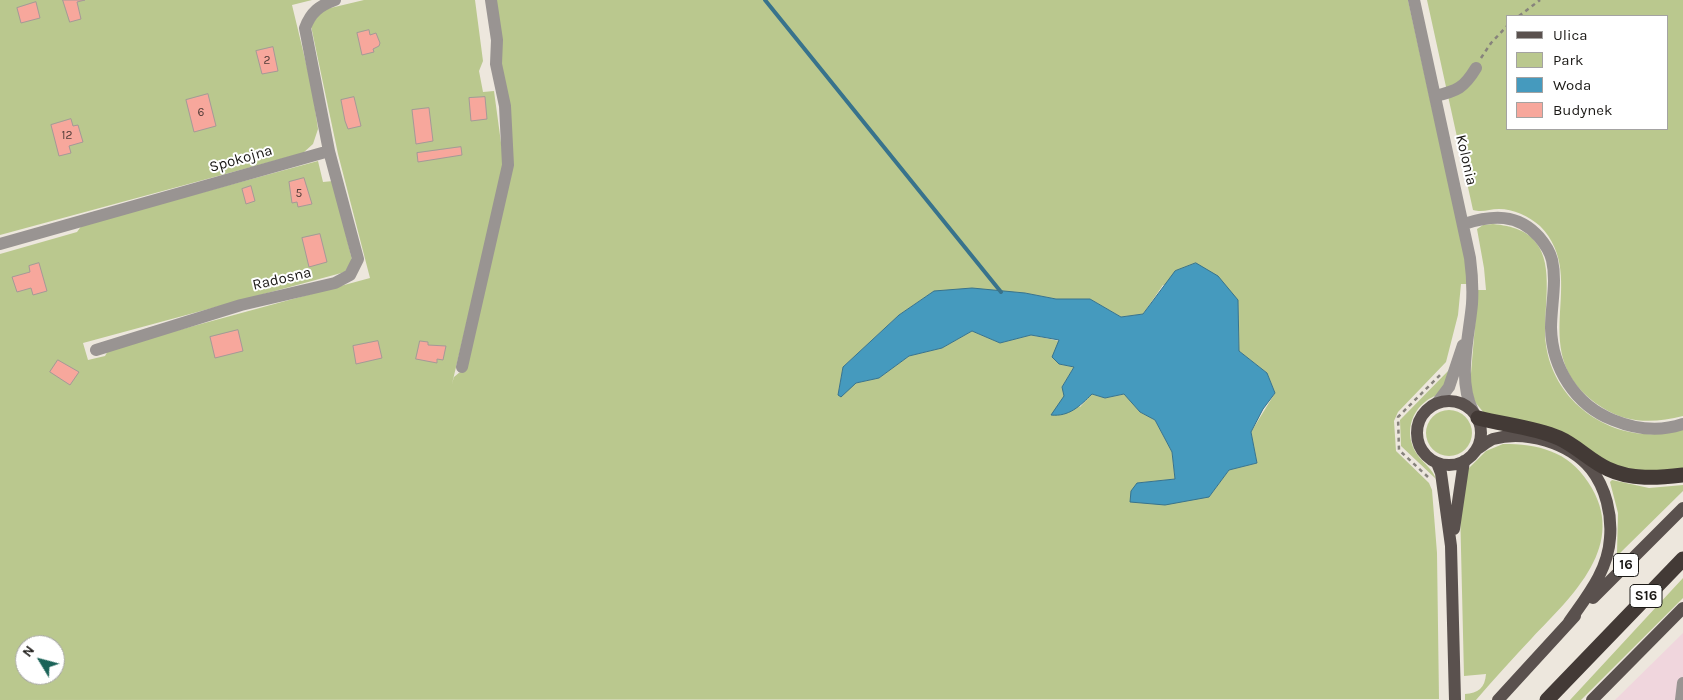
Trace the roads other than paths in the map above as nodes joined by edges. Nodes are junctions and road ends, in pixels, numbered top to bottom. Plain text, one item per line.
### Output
1 (335, 0) edge
2 (491, 0) edge
3 (1414, 0) edge
4 (1476, 68) road end
5 (1435, 96) junction
6 (329, 151) junction
7 (1464, 224) junction
8 (0, 244) edge
9 (1469, 328) junction
10 (96, 350) dead end
11 (462, 367) dead end
12 (1437, 403) junction
13 (1475, 414) junction
14 (1683, 424) edge
15 (1477, 449) junction
16 (1464, 461) junction
17 (1437, 463) junction
18 (1683, 475) edge
19 (1683, 508) edge
20 (1451, 546) junction
21 (1683, 559) edge
22 (1683, 608) edge
23 (1569, 622) junction
24 (1683, 683) edge
25 (1455, 700) edge
26 (1498, 700) edge
27 (1547, 700) edge
28 (1592, 700) edge
29 (1681, 700) edge

1 - 6 street
2 - 11 street
3 - 5 street, Kolonia
4 - 5 street
5 - 7 street, Kolonia
6 - 8 street, Spokojna
6 - 10 street, Radosna
7 - 9 street, Kolonia
7 - 14 street
9 - 12 street, Kolonia
9 - 13 street, Kolonia
12 - 13 main road
12 - 17 main road
13 - 15 main road
13 - 18 highway
15 - 16 main road
15 - 23 main road
16 - 17 main road
16 - 20 main road
17 - 20 main road
19 - 23 main road, 16
20 - 25 main road
21 - 27 highway, S16
22 - 28 main road
23 - 26 main road, 16
24 - 29 street

